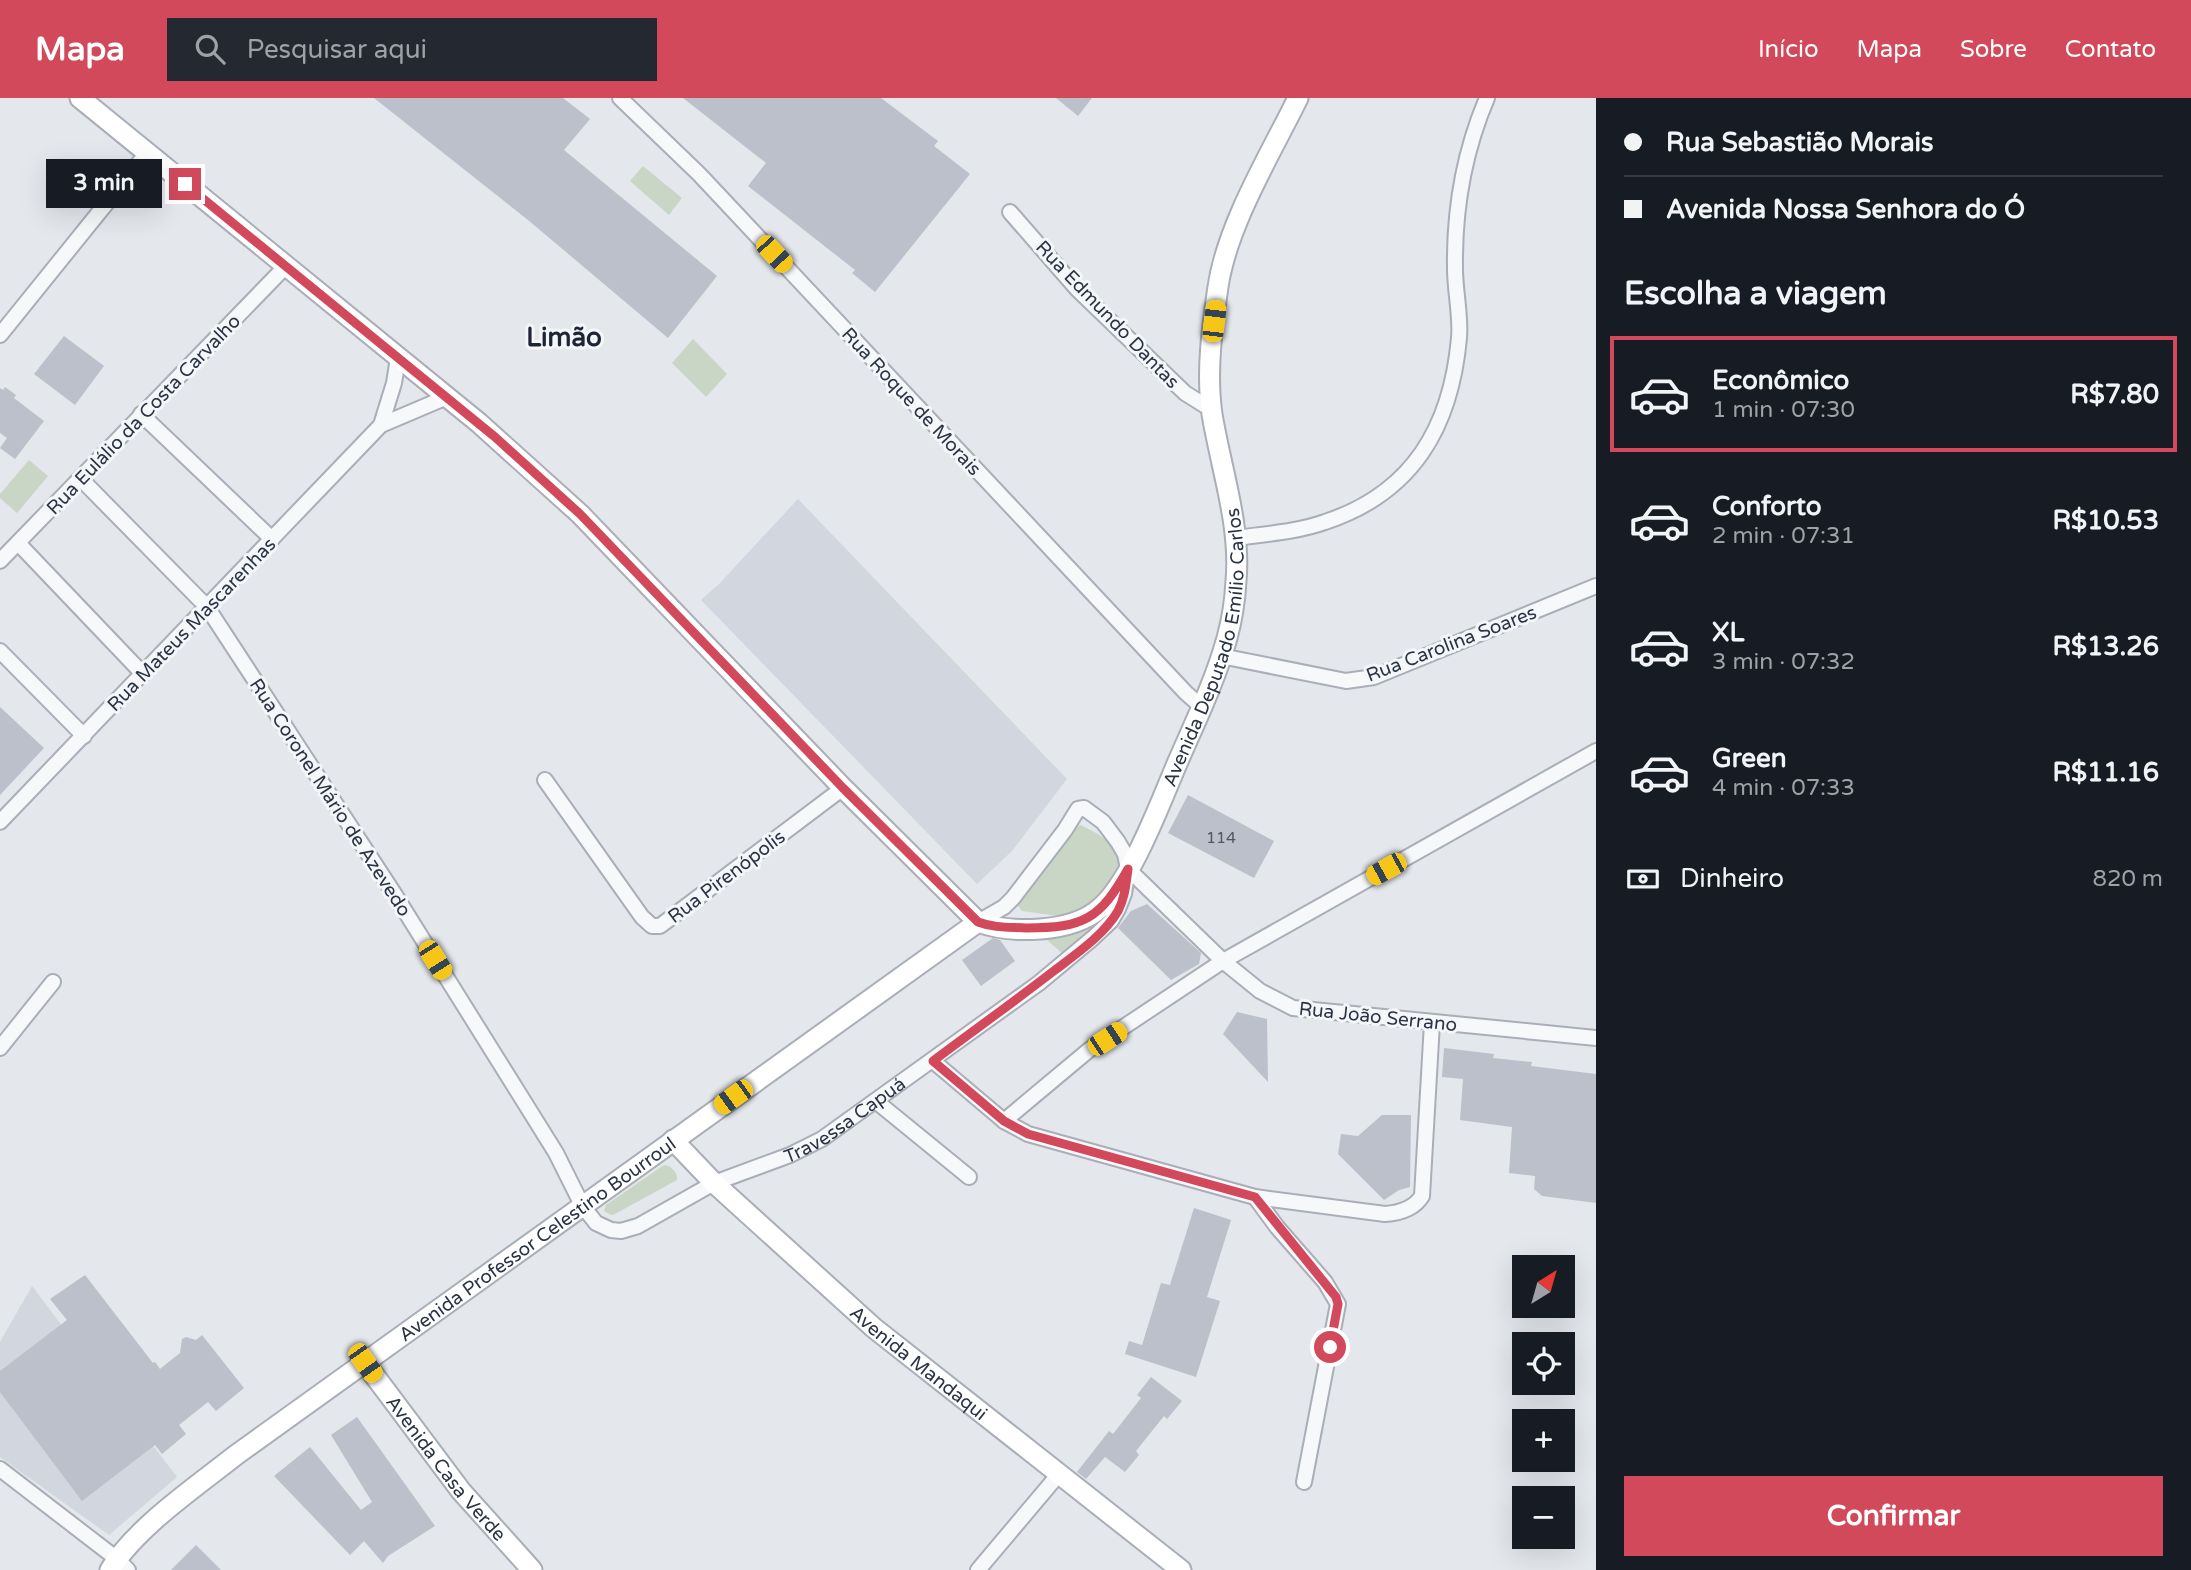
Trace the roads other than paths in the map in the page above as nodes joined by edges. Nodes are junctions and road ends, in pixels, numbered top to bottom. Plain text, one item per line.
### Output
1 (80, 98) edge
2 (620, 98) edge
3 (1298, 98) edge
4 (1487, 98) edge
5 (147, 153) junction
6 (1010, 212) dead end
7 (286, 266) junction
8 (0, 335) edge
9 (398, 358) junction
10 (447, 397) junction
11 (1212, 410) junction
12 (141, 414) junction
13 (381, 425) junction
14 (81, 479) junction
15 (1236, 538) junction
16 (272, 539) junction
17 (18, 543) junction
18 (0, 561) edge
19 (1596, 586) edge
20 (207, 607) junction
21 (0, 651) edge
22 (1221, 656) junction
23 (143, 674) junction
24 (1202, 707) junction
25 (84, 736) junction
26 (1596, 751) edge
27 (545, 780) dead end
28 (843, 788) junction
29 (0, 822) edge
30 (1128, 869) junction
31 (978, 922) junction
32 (1223, 961) junction
33 (53, 982) dead end
34 (1432, 1023) junction
35 (1596, 1038) edge
36 (0, 1048) edge
37 (933, 1061) junction
38 (877, 1102) junction
39 (1004, 1121) junction
40 (673, 1140) junction
41 (969, 1177) dead end
42 (713, 1183) junction
43 (1255, 1197) junction
44 (582, 1205) junction
45 (365, 1363) junction
46 (0, 1469) edge
47 (1059, 1474) junction
48 (1304, 1482) dead end
49 (118, 1566) edge
50 (532, 1570) edge
51 (978, 1570) edge
52 (1181, 1570) edge

1 - 5 main road
2 - 24 street, Rua Roque de Morais
3 - 11 main road, Avenida Deputado Emílio Carlos
4 - 15 street
5 - 7 main road
5 - 8 street
6 - 11 street, Rua Edmundo Dantas
7 - 9 main road
7 - 12 street, Rua Eulálio da Costa Carvalho
9 - 10 main road
9 - 13 street, Rua Mateus Mascarenhas
10 - 13 street, Rua Mateus Mascarenhas
10 - 28 main road
11 - 15 main road, Avenida Deputado Emílio Carlos
12 - 14 street, Rua Eulálio da Costa Carvalho
12 - 16 street
13 - 16 street, Rua Mateus Mascarenhas
14 - 17 street, Rua Eulálio da Costa Carvalho
14 - 20 street, Rua Coronel Mário de Azevedo
15 - 22 main road, Avenida Deputado Emílio Carlos
16 - 20 street, Rua Mateus Mascarenhas
17 - 18 street, Rua Eulálio da Costa Carvalho
17 - 23 street
19 - 22 street, Rua Carolina Soares
20 - 23 street, Rua Mateus Mascarenhas
20 - 44 street, Rua Coronel Mário de Azevedo
21 - 25 street
22 - 24 main road, Avenida Deputado Emílio Carlos
23 - 25 street, Rua Mateus Mascarenhas
24 - 30 main road, Avenida Deputado Emílio Carlos
25 - 29 street, Rua Mateus Mascarenhas
26 - 32 street
27 - 28 street, Rua Pirenópolis
28 - 31 main road
30 - 31 main road
30 - 31 street
30 - 32 street, Rua João Serrano
30 - 37 street, Travessa Capuá
31 - 40 main road, Avenida Professor Celestino Bourroul
32 - 34 street, Rua João Serrano
32 - 39 street
33 - 36 street
34 - 35 street, Rua João Serrano
34 - 43 street
37 - 38 street, Travessa Capuá
37 - 39 street
38 - 41 street
38 - 42 street, Travessa Capuá
39 - 43 street
40 - 42 main road, Avenida Mandaqui
40 - 44 main road, Avenida Professor Celestino Bourroul
42 - 44 street, Travessa Capuá
42 - 47 main road, Avenida Mandaqui
43 - 48 street
44 - 45 main road, Avenida Professor Celestino Bourroul
45 - 49 main road, Avenida Professor Celestino Bourroul
45 - 50 main road, Avenida Casa Verde
46 - 49 street
47 - 51 street
47 - 52 main road, Avenida Mandaqui

